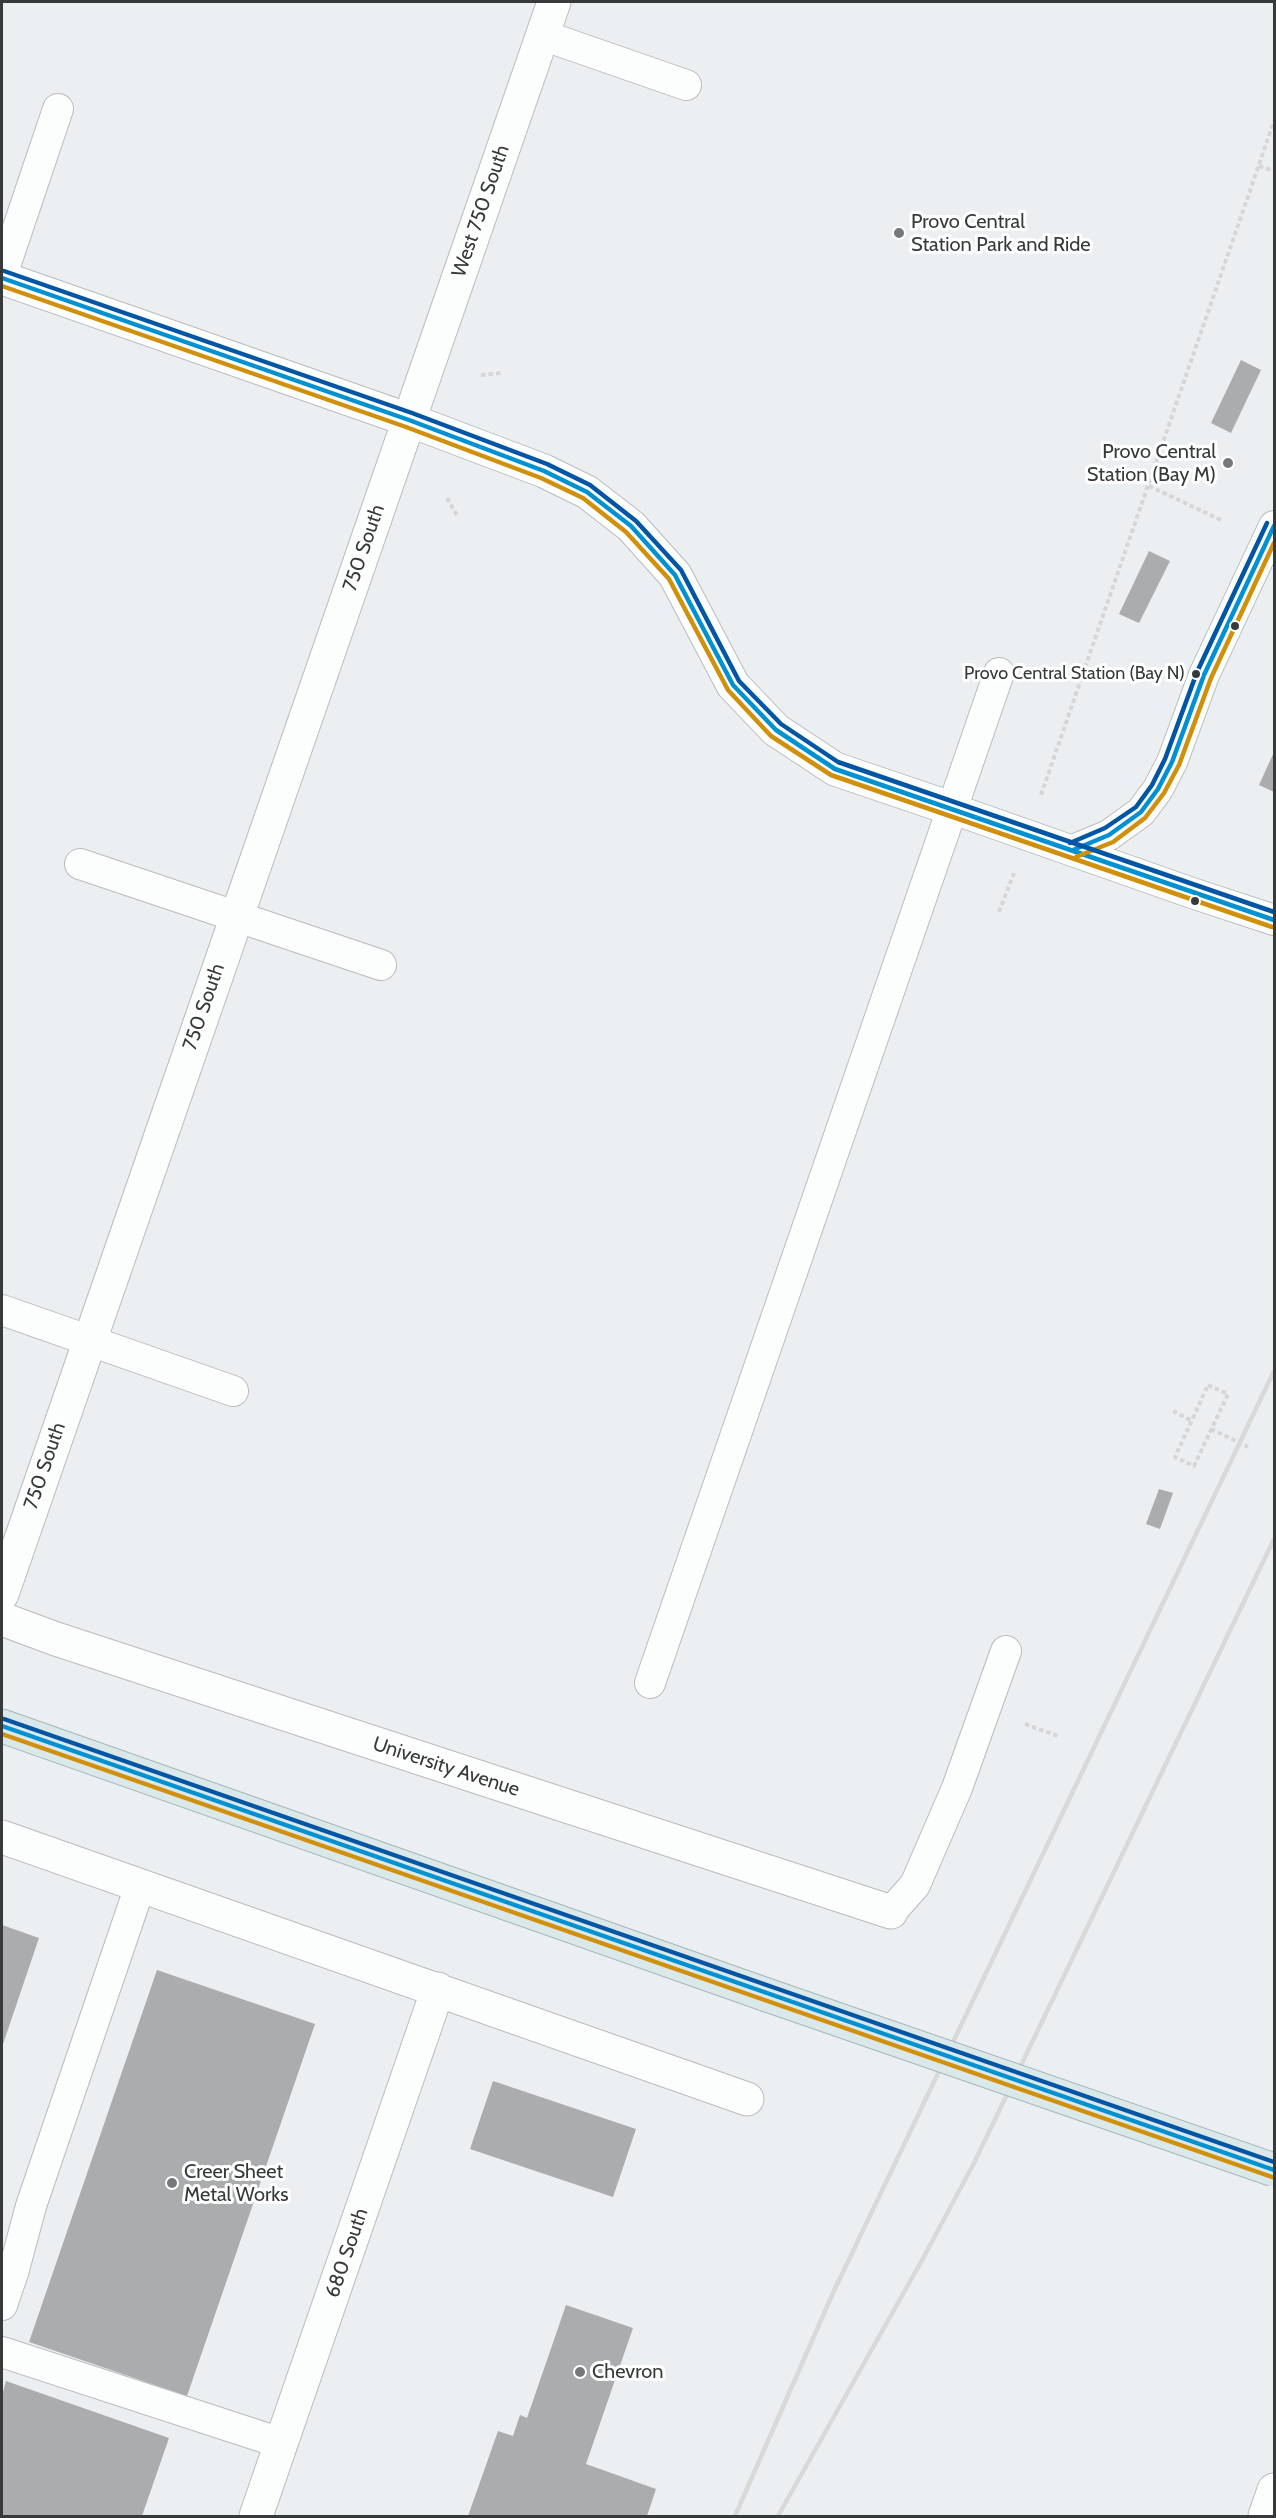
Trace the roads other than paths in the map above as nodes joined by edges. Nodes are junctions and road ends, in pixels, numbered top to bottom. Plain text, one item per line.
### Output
1 (554, 2) edge
2 (542, 35) junction
3 (686, 85) dead end
4 (58, 109) dead end
5 (2, 276) edge
6 (409, 420) junction
7 (1275, 526) edge
8 (999, 673) dead end
9 (953, 809) junction
10 (1073, 850) junction
11 (80, 864) dead end
12 (236, 917) junction
13 (1275, 920) edge
14 (381, 965) dead end
15 (2, 1310) edge
16 (88, 1341) junction
17 (233, 1391) dead end
18 (2, 1594) edge
19 (2, 1619) edge
20 (1006, 1651) dead end
21 (650, 1683) dead end
22 (2, 1726) edge
23 (2, 1837) edge
24 (140, 1886) junction
25 (891, 1912) joint
26 (438, 1989) junction
27 (747, 2099) dead end
28 (1275, 2170) edge
29 (2, 2305) edge
30 (2, 2352) edge
31 (281, 2443) junction
32 (1275, 2490) edge
33 (256, 2517) edge
34 (1265, 2517) edge

1 - 2 street, West 750 South
2 - 3 lane
2 - 6 street, West 750 South
4 - 5 lane
5 - 6 street
6 - 9 street
6 - 12 street, 750 South
7 - 10 lane
8 - 9 lane
9 - 10 lane
9 - 21 lane
10 - 13 lane
11 - 12 lane
12 - 14 lane
12 - 16 street, 750 South
15 - 16 lane
16 - 17 lane
16 - 18 street, 750 South
19 - 25 street, University Avenue
20 - 25 lane
22 - 28 highway, bridge
23 - 24 street
24 - 26 street
24 - 29 lane
26 - 27 street
26 - 31 street, 680 South
30 - 31 lane
31 - 33 street, 680 South
32 - 34 street

